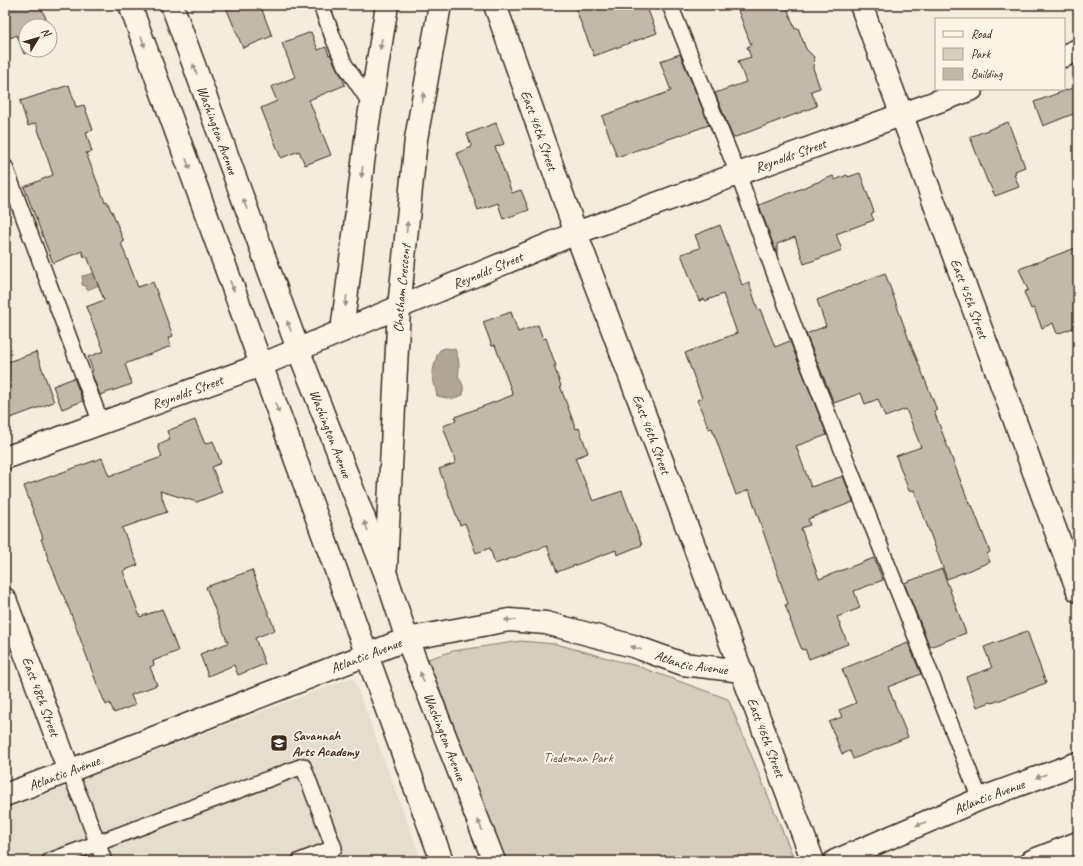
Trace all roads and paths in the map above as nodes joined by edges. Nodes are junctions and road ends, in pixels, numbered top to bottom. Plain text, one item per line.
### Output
1 (130, 5) edge
2 (172, 5) edge
3 (321, 5) edge
4 (387, 5) edge
5 (440, 5) edge
6 (495, 5) edge
7 (670, 5) edge
8 (861, 5) edge
9 (1078, 50) edge
10 (1065, 56) edge
11 (969, 90) edge
12 (371, 104) junction
13 (901, 115) junction
14 (5, 167) edge
15 (738, 174) junction
16 (576, 233) junction
17 (399, 308) junction
18 (342, 331) junction
19 (298, 349) junction
20 (261, 365) junction
21 (101, 423) junction
22 (5, 458) edge
23 (386, 575) junction
24 (1078, 591) edge
25 (5, 599) edge
26 (407, 639) junction
27 (368, 655) junction
28 (742, 672) junction
29 (1078, 763) edge
30 (69, 771) junction
31 (5, 795) edge
32 (980, 799) junction
33 (97, 842) junction
34 (1078, 843) edge
35 (50, 861) edge
36 (104, 861) edge
37 (300, 861) edge
38 (442, 861) edge
39 (494, 861) edge
40 (813, 861) edge
41 (835, 861) edge
42 (1032, 861) edge

1 -> 20 street
19 -> 2 street, Washington Avenue
3 - 12 lane
4 -> 12 street
17 -> 5 street, Chatham Crescent
6 - 16 street, East 46th Street
7 - 15 lane
8 - 13 street, East 45th Street
9 - 10 street
11 - 13 street, Reynolds Street
12 -> 18 street
13 - 15 street, Reynolds Street
13 - 24 street, East 45th Street
14 - 21 lane
15 - 16 street, Reynolds Street
15 - 32 lane
16 - 17 street, Reynolds Street
16 - 28 street, East 46th Street
17 - 18 street, Reynolds Street
17 - 23 street, Chatham Crescent
18 - 19 street, Reynolds Street
19 - 20 street, Reynolds Street
23 -> 19 street, Washington Avenue
20 - 21 street, Reynolds Street
20 -> 27 street
21 - 22 street, Reynolds Street
23 - 26 street, Washington Avenue
25 - 30 street, East 48th Street
26 - 27 street, Atlantic Avenue
28 -> 26 street, Atlantic Avenue
39 -> 26 street, Washington Avenue
27 - 30 street, Atlantic Avenue
27 - 38 street
28 - 40 street, East 46th Street
29 -> 32 street, Atlantic Avenue
30 - 31 street, Atlantic Avenue
30 - 33 lane
32 -> 41 street, Atlantic Avenue
33 - 35 lane
33 - 36 lane
33 - 37 lane
34 - 42 street

